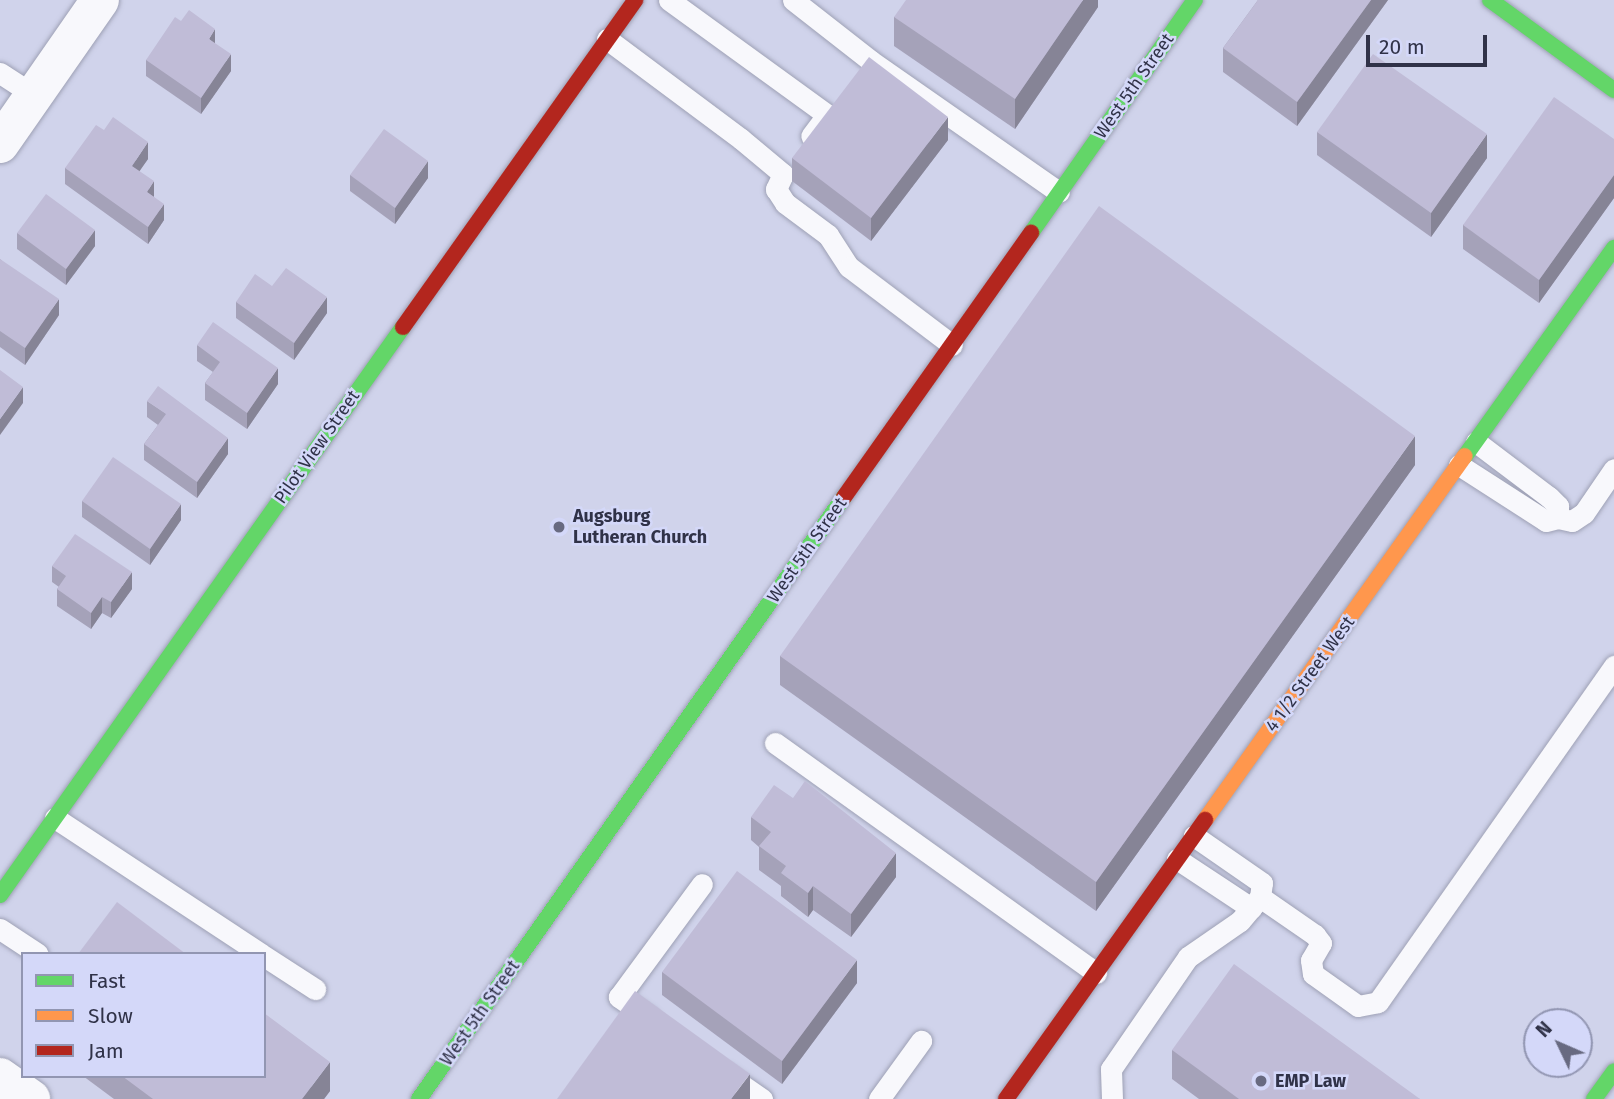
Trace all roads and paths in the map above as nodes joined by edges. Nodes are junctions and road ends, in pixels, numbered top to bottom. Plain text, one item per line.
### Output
1 (100, 0) edge
2 (635, 0) edge
3 (669, 0) edge
4 (793, 0) edge
5 (1195, 0) edge
6 (1490, 0) edge
7 (607, 39) junction
8 (0, 73) edge
9 (1614, 90) edge
10 (34, 95) junction
11 (0, 144) edge
12 (783, 174) junction
13 (1059, 192) junction
14 (1614, 248) edge
15 (952, 345) junction
16 (1475, 442) junction
17 (1459, 465) junction
18 (1614, 469) edge
19 (1558, 518) junction
20 (1614, 666) edge
21 (775, 743) dead end
22 (55, 818) junction
23 (1194, 836) junction
24 (1177, 859) junction
25 (702, 884) dead end
26 (0, 895) edge
27 (1258, 896) junction
28 (0, 929) edge
29 (35, 952) edge
30 (258, 952) edge
31 (266, 957) edge
32 (1096, 973) junction
33 (315, 989) dead end
34 (663, 1028) edge
35 (921, 1041) dead end
36 (707, 1060) edge
37 (1614, 1071) edge
38 (0, 1077) edge
39 (31, 1099) edge
40 (419, 1099) edge
41 (761, 1099) edge
42 (879, 1099) edge
43 (1006, 1099) edge
44 (1112, 1099) edge
45 (1594, 1099) edge

1 - 10 street
2 - 7 street, Pilot View Street
3 - 12 lane
4 - 13 lane
5 - 13 street, West 5th Street
6 - 9 street
7 - 12 lane
7 - 22 street, Pilot View Street
8 - 10 lane
10 - 11 street
12 - 15 lane
13 - 15 street, West 5th Street
14 - 16 street, 4 1/2 Street West
15 - 40 street, West 5th Street
16 - 17 street, 4 1/2 Street West
16 - 19 lane
17 - 19 lane
17 - 23 street, 4 1/2 Street West
18 - 19 lane
20 - 27 lane
21 - 32 lane
22 - 26 street, Pilot View Street
22 - 30 lane
23 - 24 street, 4 1/2 Street West
23 - 27 lane
24 - 27 lane
24 - 32 street, 4 1/2 Street West
25 - 34 lane
27 - 44 lane
28 - 29 lane
31 - 33 lane
32 - 43 street, 4 1/2 Street West
35 - 42 lane
36 - 41 lane
37 - 45 street
38 - 39 street

